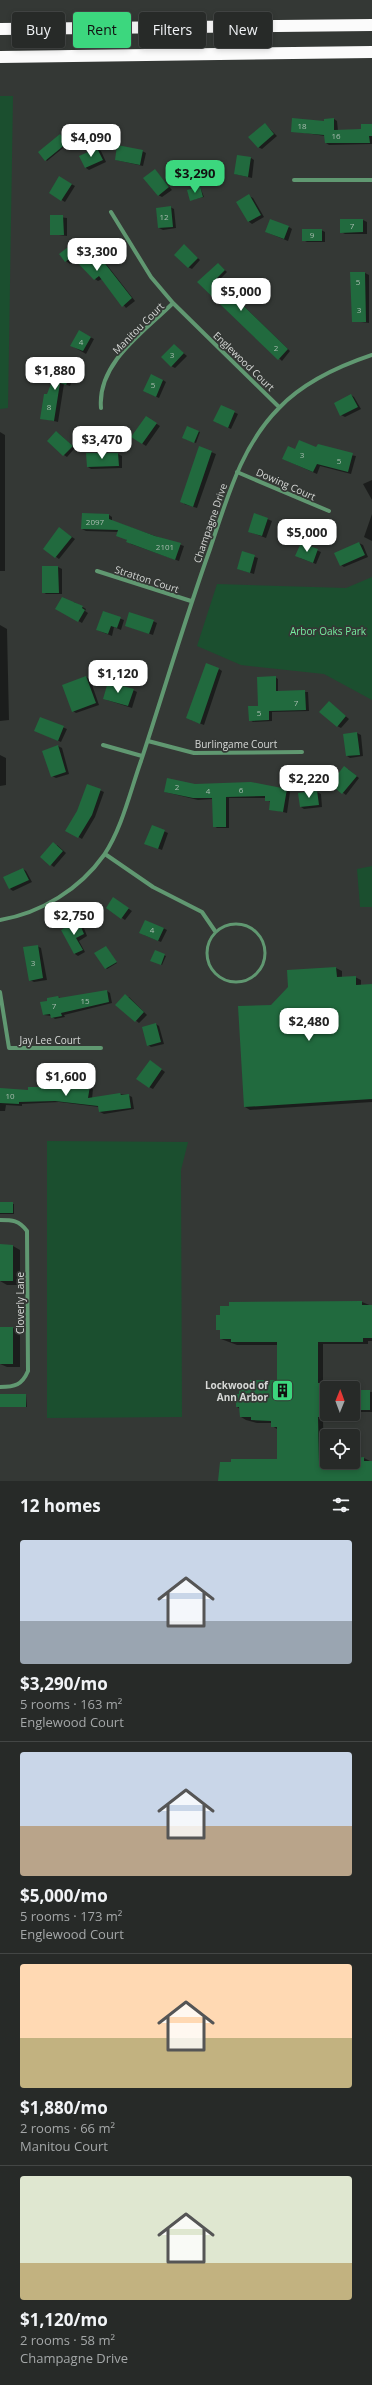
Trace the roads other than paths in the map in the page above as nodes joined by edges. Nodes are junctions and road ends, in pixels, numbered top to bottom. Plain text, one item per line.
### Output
1 (372, 25) edge
2 (0, 29) edge
3 (372, 52) edge
4 (0, 57) edge
5 (294, 180) dead end
6 (372, 180) edge
7 (111, 212) dead end
8 (173, 303) junction
9 (372, 355) edge
10 (279, 407) junction
11 (101, 408) dead end
12 (237, 472) junction
13 (328, 511) dead end
14 (97, 571) dead end
15 (191, 601) junction
16 (148, 741) junction
17 (103, 746) dead end
18 (302, 752) dead end
19 (142, 756) junction
20 (105, 854) junction
21 (0, 920) edge
22 (215, 932) junction
23 (0, 992) edge
24 (101, 1048) dead end
25 (0, 1220) edge
26 (0, 1387) edge

1 - 2 highway
3 - 4 highway
5 - 6 street
7 - 8 street, Englewood Court
8 - 10 street, Englewood Court
8 - 11 street, Manitou Court
9 - 10 street, Champagne Drive
10 - 12 street, Champagne Drive
12 - 13 street, Dowing Court
12 - 15 street, Champagne Drive
14 - 15 street, Stratton Court
15 - 16 street, Champagne Drive
16 - 18 street, Burlingame Court
16 - 19 street, Champagne Drive
17 - 19 street
19 - 20 street, Champagne Drive
20 - 21 street, Champagne Drive
20 - 22 street
22 - 22 lane
23 - 24 street, Jay Lee Court
25 - 26 street, Cloverly Lane

